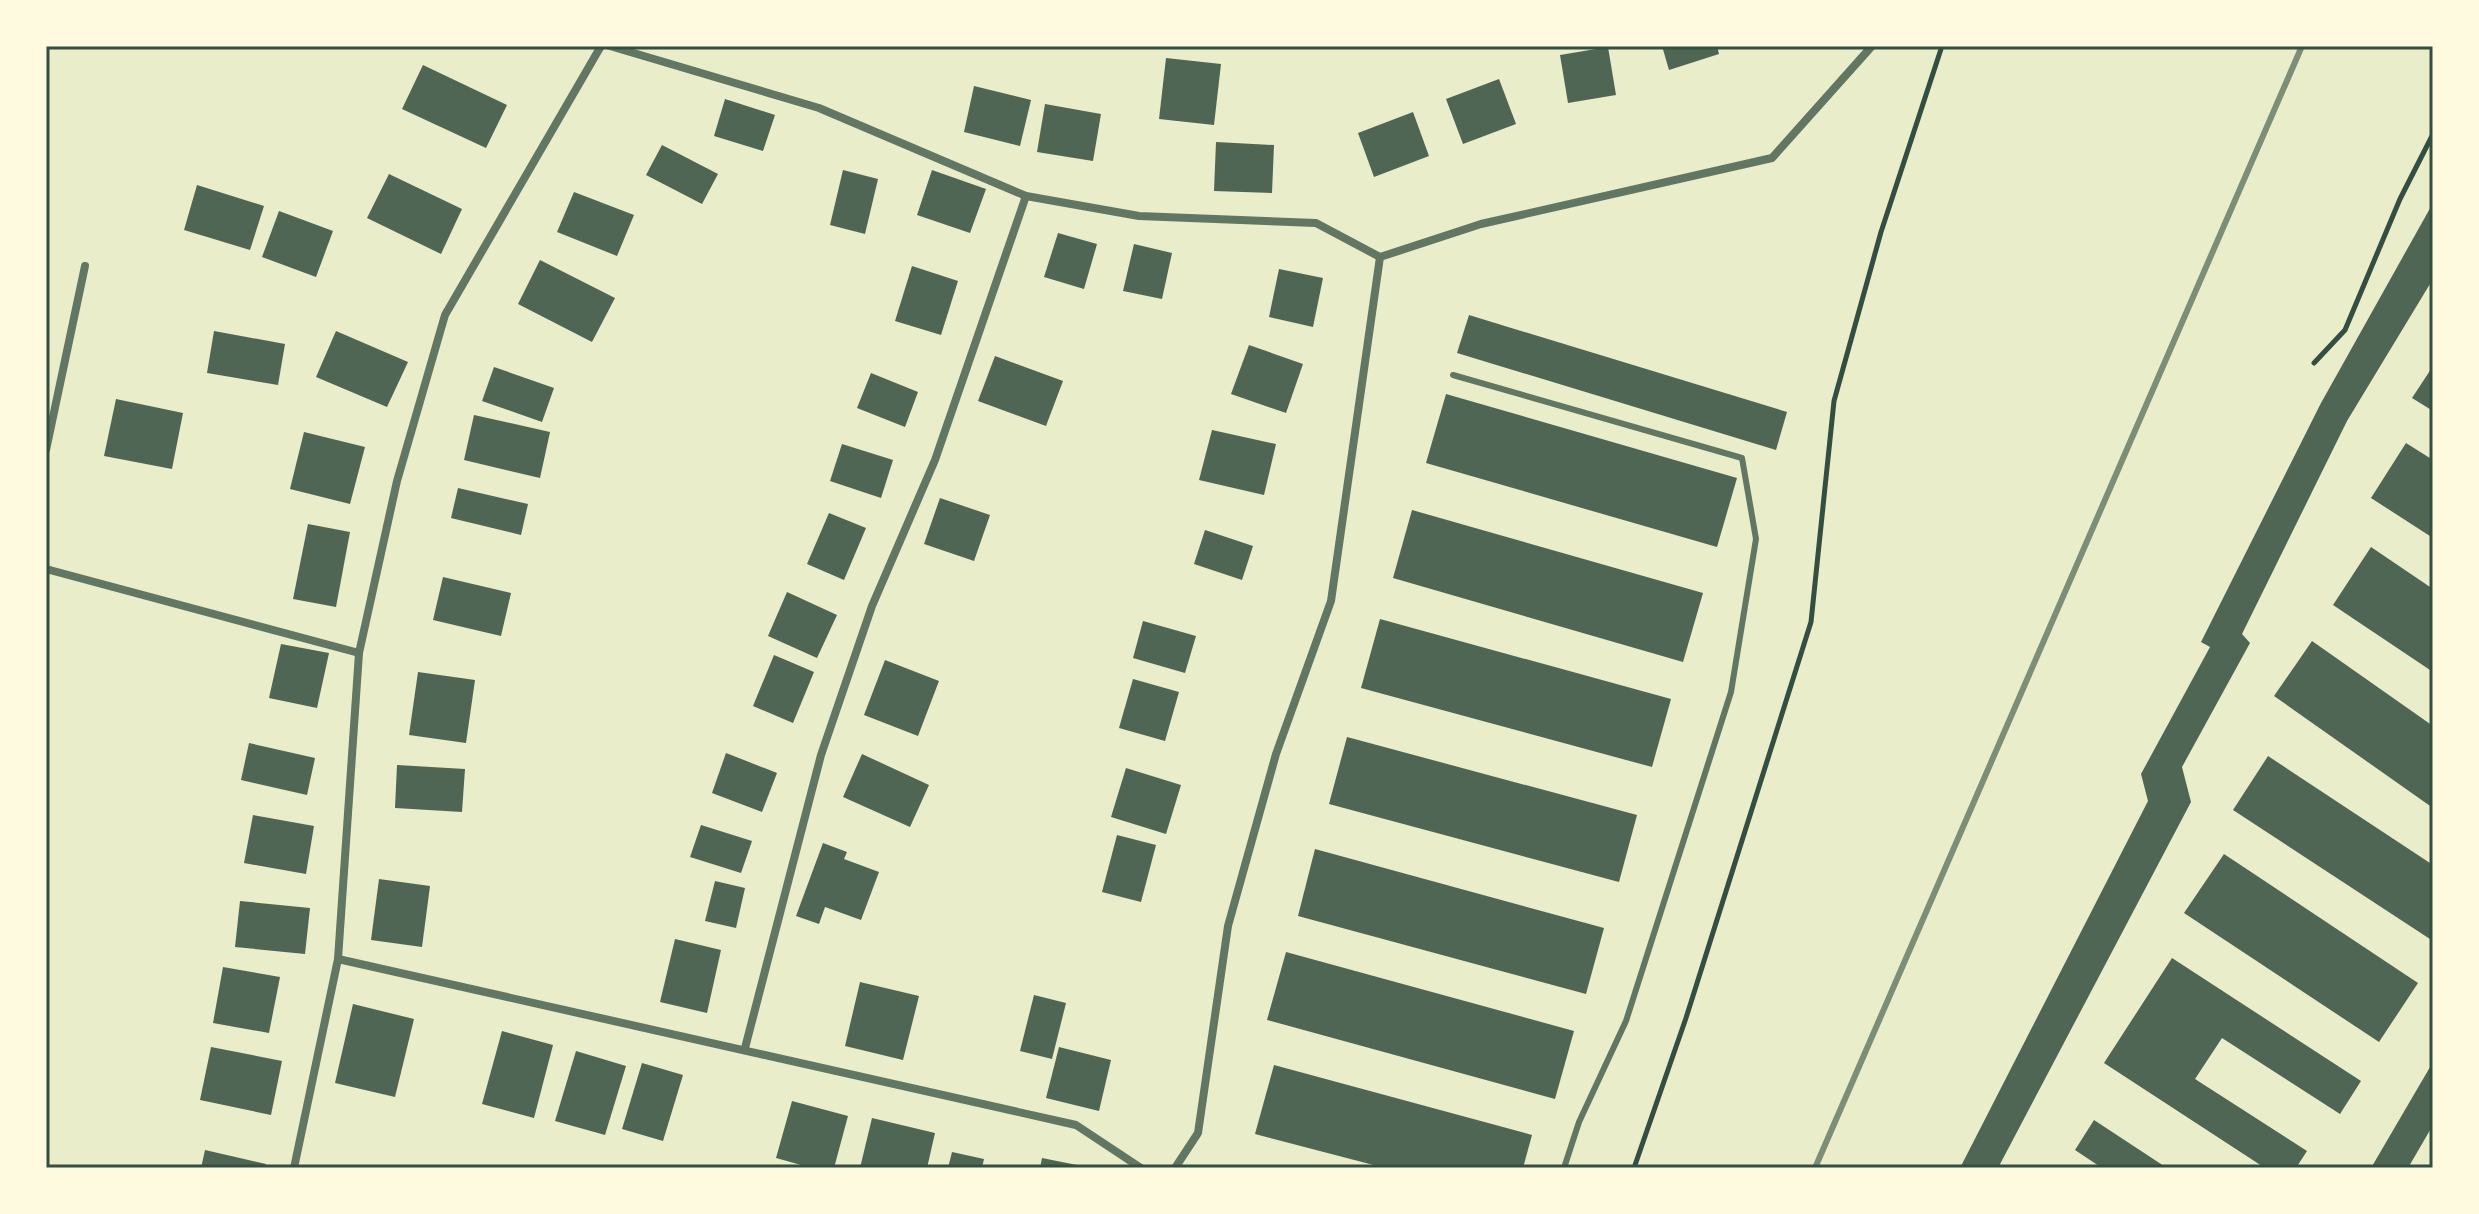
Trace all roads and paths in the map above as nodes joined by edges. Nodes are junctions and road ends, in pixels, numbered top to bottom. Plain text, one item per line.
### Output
1 (601, 46) edge
2 (610, 46) edge
3 (1872, 46) edge
4 (1942, 46) edge
5 (2433, 134) edge
6 (1026, 196) junction
7 (1380, 257) junction
8 (85, 266) dead end
9 (2314, 363) dead end
10 (1453, 375) dead end
11 (46, 450) edge
12 (46, 569) edge
13 (359, 653) junction
14 (338, 959) junction
15 (745, 1048) junction
16 (294, 1168) edge
17 (1141, 1168) edge
18 (1175, 1168) edge
19 (1564, 1168) edge
20 (1634, 1168) edge

1 - 13 street
2 - 6 street
3 - 7 street
4 - 20 path
5 - 9 path
6 - 7 street
6 - 15 street
7 - 18 street
8 - 11 street
10 - 19 lane
12 - 13 street
13 - 14 street
14 - 15 street
14 - 16 street
15 - 17 street

